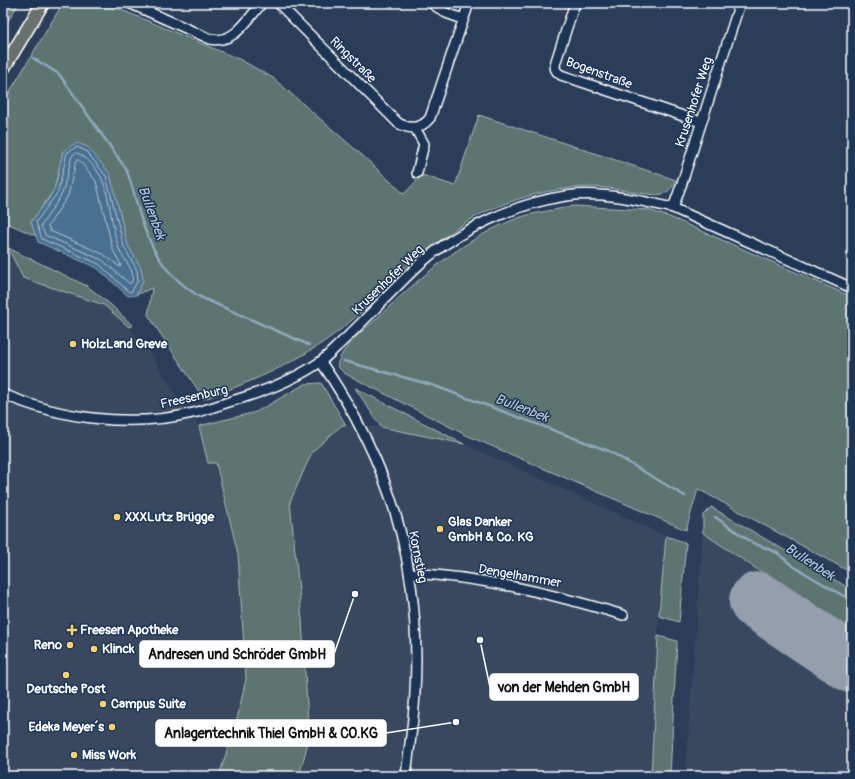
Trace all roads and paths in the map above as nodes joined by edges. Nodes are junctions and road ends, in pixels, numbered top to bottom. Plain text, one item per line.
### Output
1 (43, 3) edge
2 (129, 3) edge
3 (262, 3) edge
4 (278, 3) edge
5 (430, 3) edge
6 (469, 3) edge
7 (575, 3) edge
8 (740, 3) edge
9 (464, 19) junction
10 (3, 69) edge
11 (701, 122) junction
12 (415, 128) junction
13 (417, 173) dead end
14 (673, 208) junction
15 (852, 288) edge
16 (332, 351) joint
17 (321, 362) junction
18 (3, 394) edge
19 (410, 573) junction
20 (623, 615) dead end
21 (406, 776) edge

1 - 10 main road
2 - 3 street
4 - 12 street, Ringstraße
5 - 9 street
6 - 9 street
7 - 11 street, Bogenstraße
8 - 11 street, Krusenhofer Weg
9 - 12 street
11 - 14 street, Krusenhofer Weg
12 - 13 street
14 - 15 street, Krusenhofer Weg
14 - 16 street, Krusenhofer Weg
16 - 17 street, Freesenburg
17 - 18 street, Freesenburg
17 - 19 street, Kornstieg
19 - 20 street, Dengelhammer
19 - 21 street, Kornstieg

